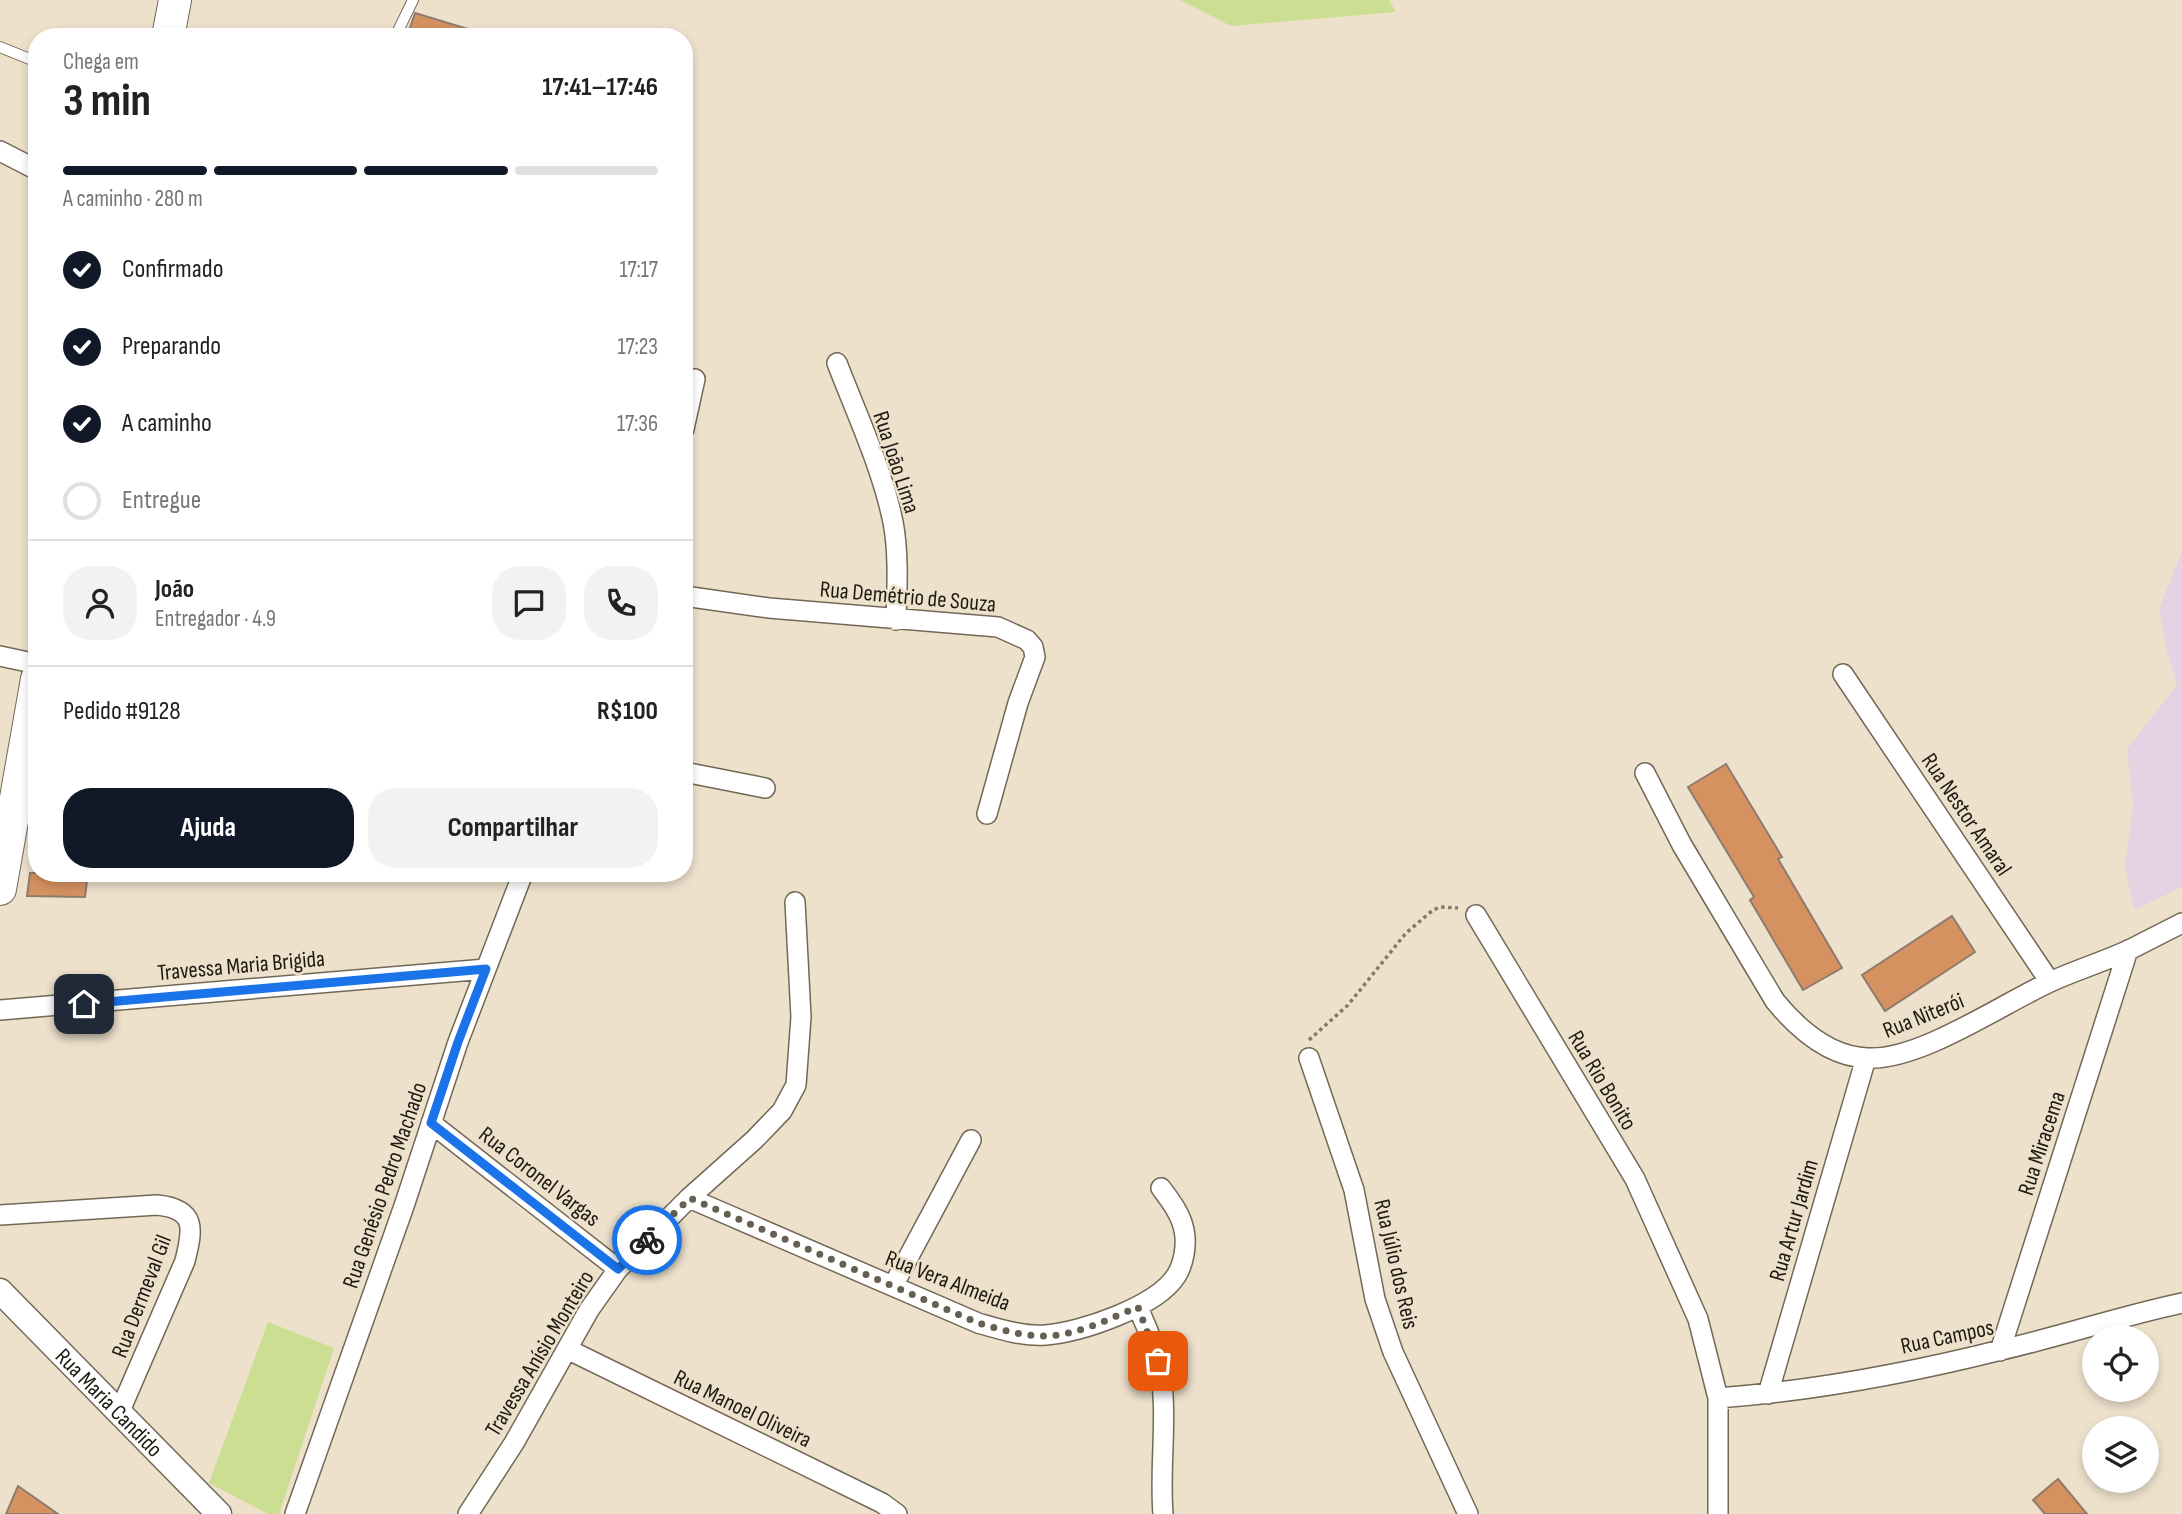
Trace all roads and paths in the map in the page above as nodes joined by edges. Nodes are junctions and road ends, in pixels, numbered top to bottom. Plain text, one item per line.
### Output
1 (175, 0) edge
2 (413, 0) edge
3 (169, 28) edge
4 (400, 28) edge
5 (0, 47) edge
6 (28, 58) edge
7 (0, 151) edge
8 (28, 165) edge
9 (837, 363) dead end
10 (695, 379) dead end
11 (693, 388) edge
12 (693, 597) edge
13 (896, 620) junction
14 (0, 656) edge
15 (28, 662) edge
16 (1843, 674) dead end
17 (1645, 773) dead end
18 (693, 774) edge
19 (28, 777) edge
20 (765, 788) dead end
21 (25, 810) edge
22 (987, 814) dead end
23 (520, 882) edge
24 (0, 889) edge
25 (795, 902) dead end
26 (1476, 915) joint
27 (2182, 923) edge
28 (2129, 950) junction
29 (486, 969) junction
30 (2050, 982) junction
31 (0, 1010) edge
32 (1310, 1058) joint
33 (1866, 1058) junction
34 (431, 1123) junction
35 (971, 1140) dead end
36 (1161, 1188) dead end
37 (690, 1198) junction
38 (0, 1214) edge
39 (618, 1269) junction
40 (893, 1286) junction
41 (0, 1291) edge
42 (2182, 1303) edge
43 (1138, 1307) junction
44 (567, 1349) junction
45 (2000, 1351) junction
46 (1768, 1394) junction
47 (1718, 1398) junction
48 (119, 1413) junction
49 (219, 1514) edge
50 (295, 1514) edge
51 (468, 1514) edge
52 (897, 1514) edge
53 (1163, 1514) edge
54 (1468, 1514) edge
55 (1718, 1514) edge

1 - 3 main road
2 - 4 lane
5 - 6 lane
7 - 8 street
9 - 13 street, Rua João Lima
10 - 11 street
12 - 13 street, Rua Demétrio de Souza
13 - 22 street, Rua Demétrio de Souza
14 - 15 street
16 - 30 street, Rua Nestor Amaral
17 - 33 street, Rua Niterói
18 - 20 street
19 - 21 main road
21 - 24 main road
23 - 29 street, Rua Genésio Pedro Machado
25 - 37 street, Travessa Anísio Monteiro
26 - 32 path
26 - 47 street, Rua Rio Bonito
27 - 28 street, Rua Niterói
28 - 30 street, Rua Niterói
28 - 45 street, Rua Miracema
29 - 31 street, Travessa Maria Brigida
29 - 34 street, Rua Genésio Pedro Machado
30 - 33 street, Rua Niterói
32 - 54 street, Rua Júlio dos Reis
33 - 46 street, Rua Artur Jardim
34 - 39 street, Rua Coronel Vargas
34 - 50 street, Rua Genésio Pedro Machado
35 - 40 street
36 - 43 street, Rua Vera Almeida
37 - 39 street, Travessa Anísio Monteiro
37 - 40 street, Rua Vera Almeida
38 - 48 street, Rua Dermeval Gil
39 - 44 street, Travessa Anísio Monteiro
40 - 43 street, Rua Vera Almeida
41 - 48 street, Rua Maria Candido
42 - 45 street, Rua Campos
43 - 53 street
44 - 51 street, Travessa Anísio Monteiro
44 - 52 street, Rua Manoel Oliveira
45 - 46 street, Rua Campos
46 - 47 street, Rua Campos
47 - 55 street, Rua Rio Bonito
48 - 49 street, Rua Maria Candido

